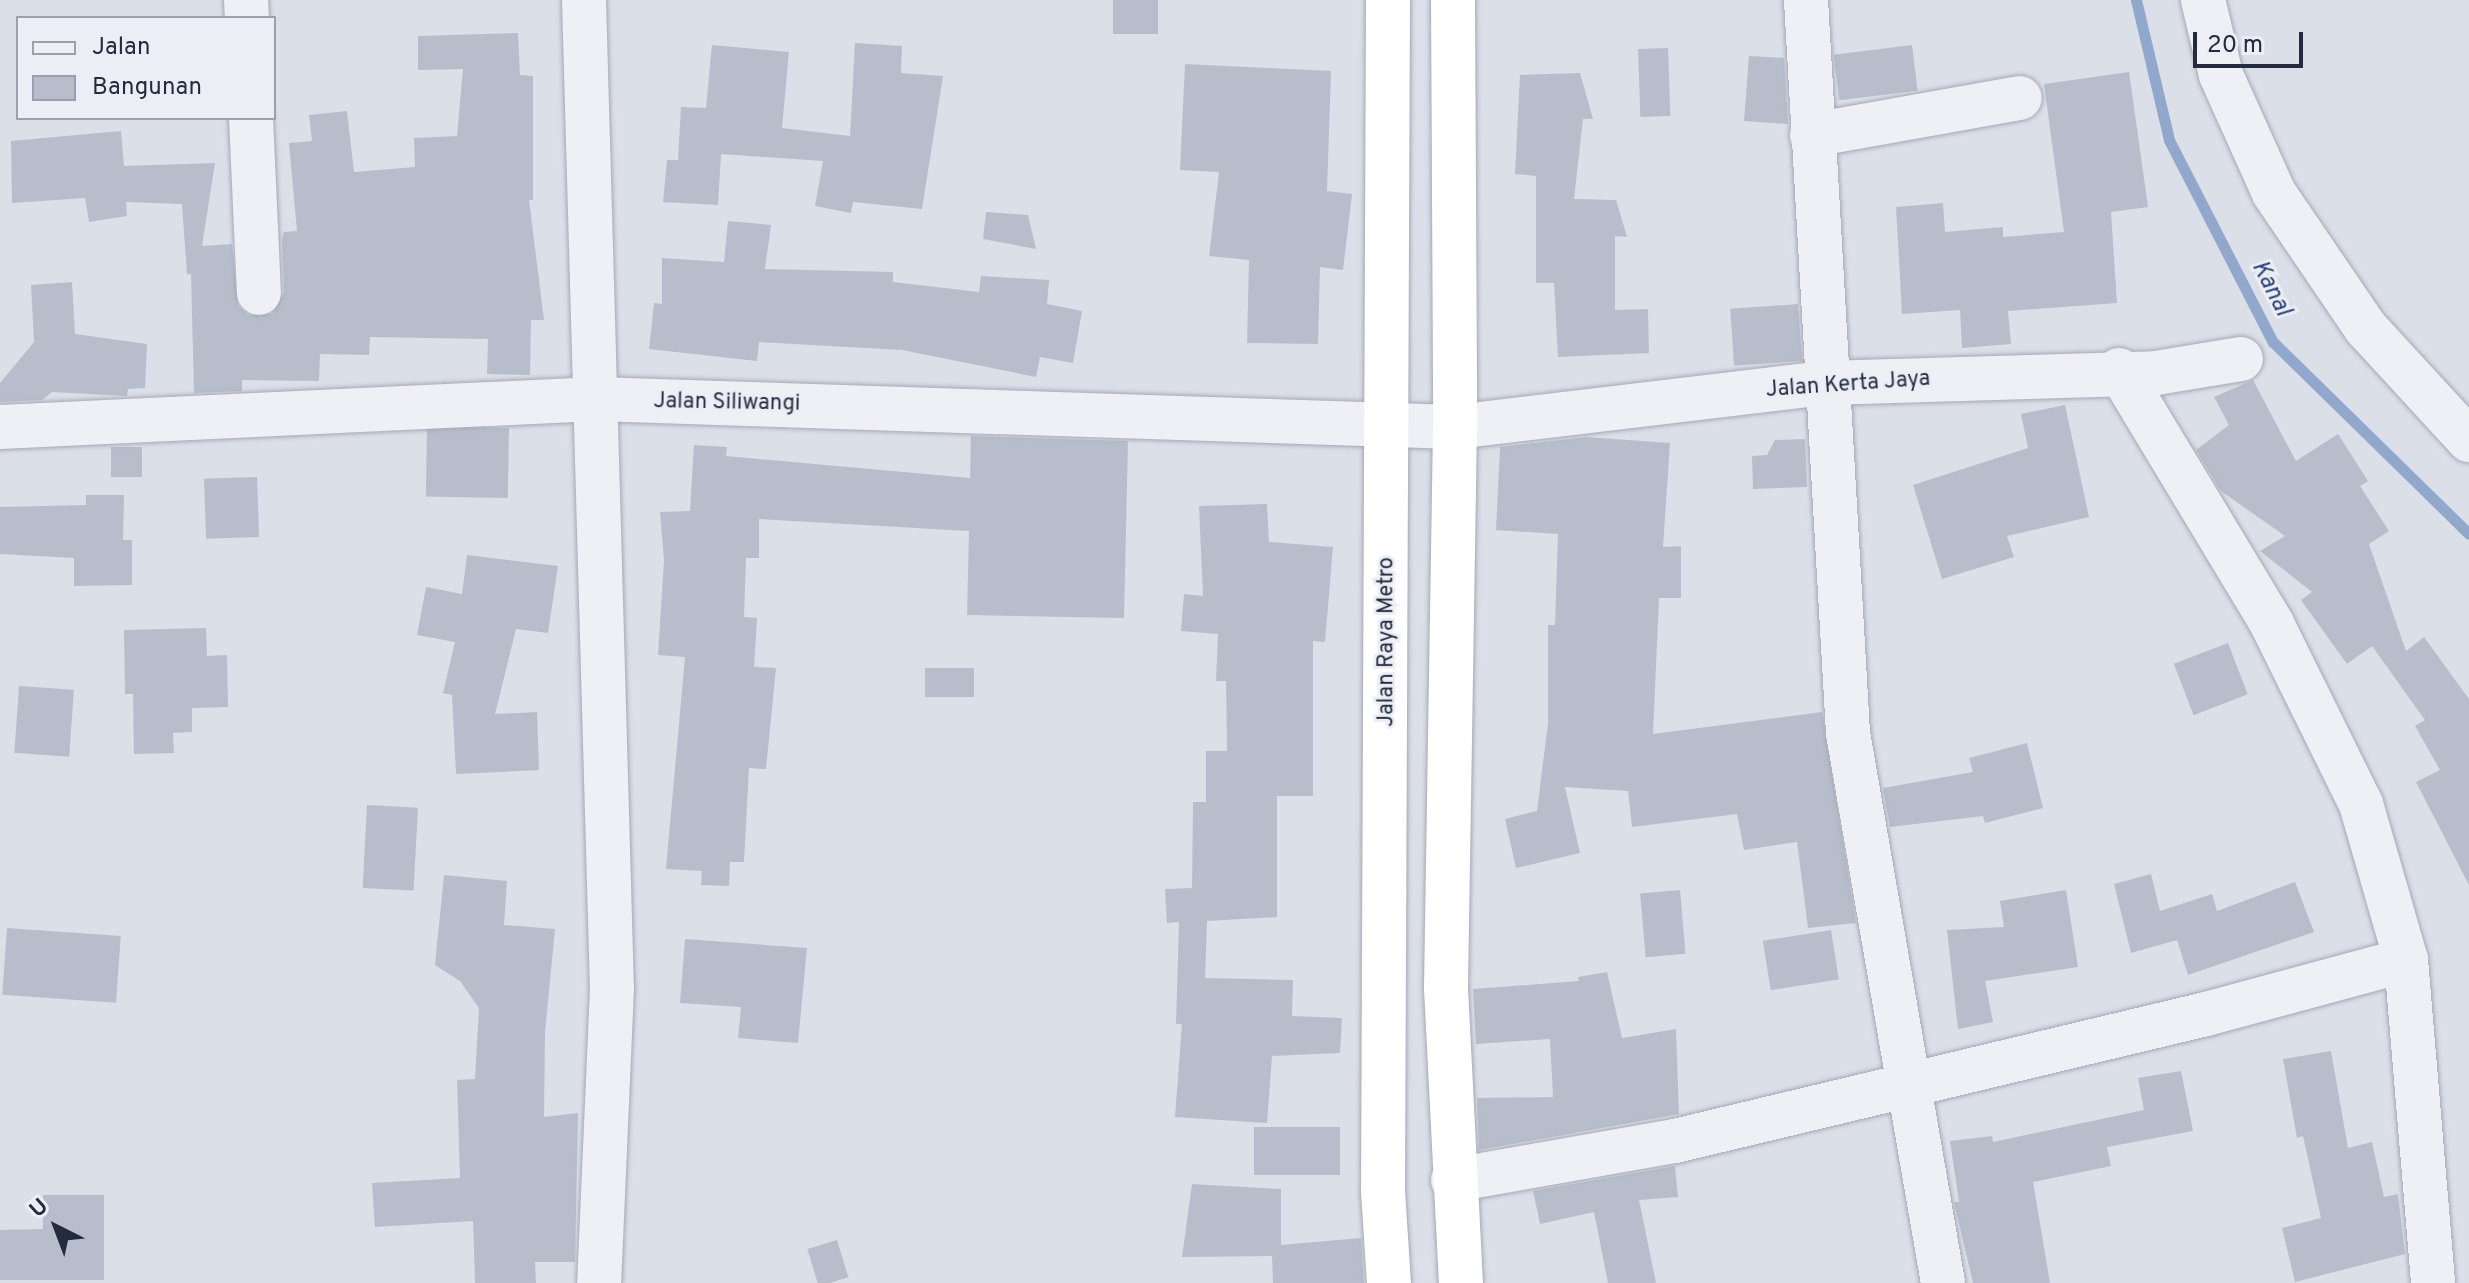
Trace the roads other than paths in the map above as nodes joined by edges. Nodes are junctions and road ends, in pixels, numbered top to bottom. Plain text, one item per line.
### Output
1 (584, 0) edge
2 (1388, 0) edge
3 (1453, 0) edge
4 (1806, 0) edge
5 (2203, 0) edge
6 (2020, 98) dead end
7 (251, 120) edge
8 (1812, 135) junction
9 (259, 293) dead end
10 (2241, 359) dead end
11 (2119, 370) junction
12 (1826, 383) junction
13 (596, 399) junction
14 (1389, 426) junction
15 (0, 427) edge
16 (1455, 427) junction
17 (2469, 440) edge
18 (2406, 960) junction
19 (1911, 1081) junction
20 (1453, 1180) junction
21 (599, 1283) edge
22 (1389, 1283) edge
23 (1461, 1283) edge
24 (1943, 1283) edge
25 (2433, 1283) edge

1 - 13 street
2 - 14 highway, Jalan Raya Metro
3 - 16 highway
4 - 8 street
5 - 17 street
6 - 8 street
7 - 9 street
8 - 12 street
10 - 11 street, Jalan Kerta Jaya
11 - 12 street, Jalan Kerta Jaya
11 - 18 street
12 - 16 street, Jalan Kerta Jaya
12 - 19 street
13 - 14 street, Jalan Siliwangi
13 - 15 street, Jalan Siliwangi
13 - 21 street
14 - 16 street, Jalan Siliwangi
14 - 22 highway, Jalan Raya Metro
16 - 20 highway
18 - 19 street
18 - 25 street
19 - 20 street
19 - 24 street
20 - 23 highway

